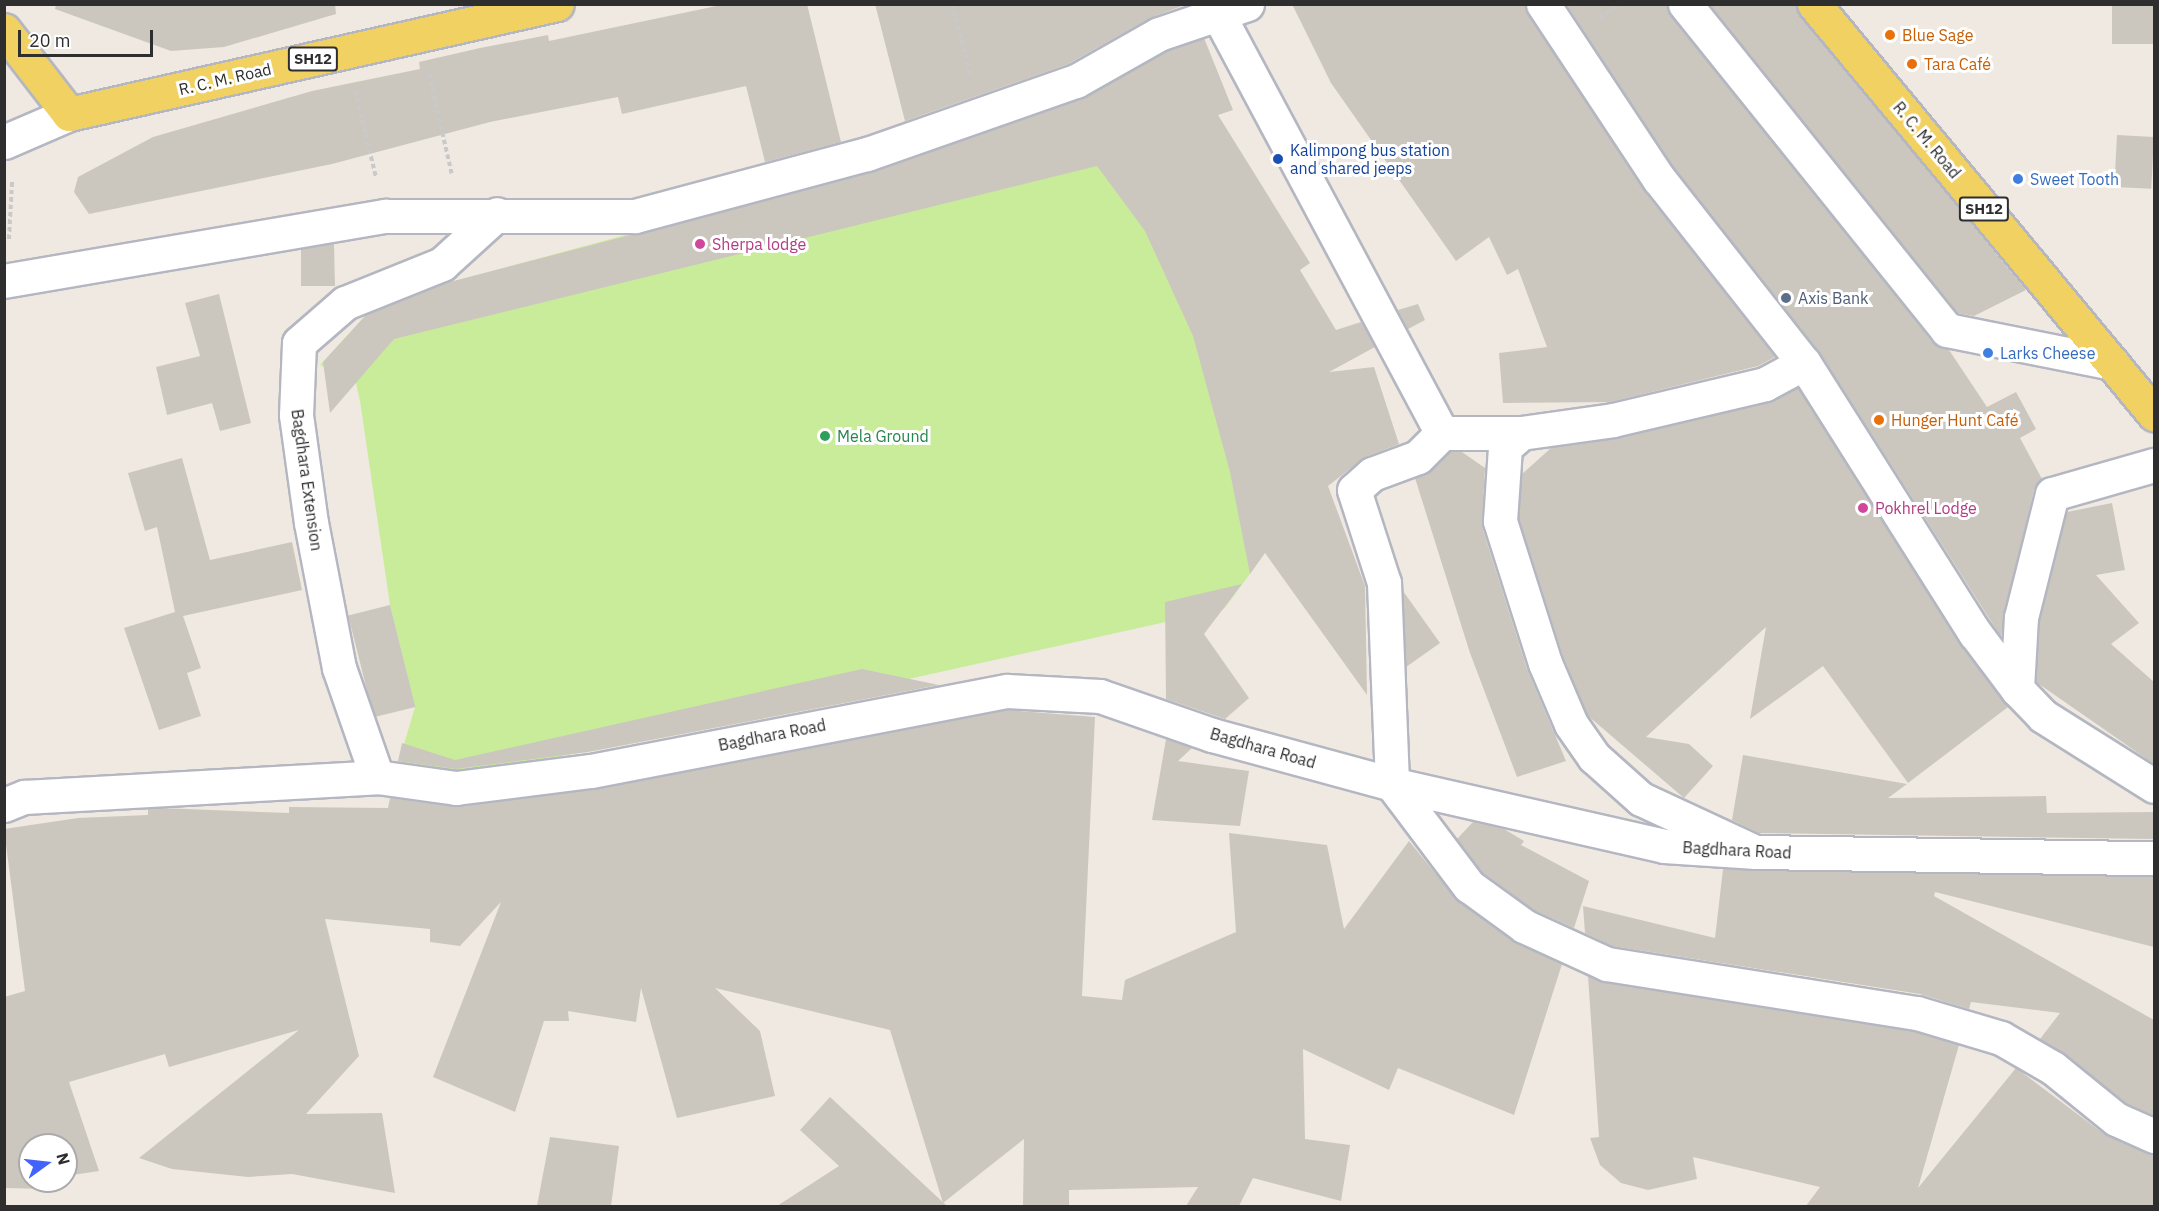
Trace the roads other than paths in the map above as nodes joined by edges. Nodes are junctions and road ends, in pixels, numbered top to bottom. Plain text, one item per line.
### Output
1 (557, 4) edge
2 (1543, 4) edge
3 (1685, 4) edge
4 (1814, 4) edge
5 (1232, 9) edge
6 (4, 30) edge
7 (69, 114) junction
8 (9, 140) edge
9 (497, 214) junction
10 (6, 281) edge
11 (1804, 363) junction
12 (2112, 363) junction
13 (2154, 414) edge
14 (1521, 433) junction
15 (1442, 434) junction
16 (2154, 465) edge
17 (2018, 689) junction
18 (377, 777) junction
19 (1392, 784) junction
20 (2154, 786) edge
21 (4, 805) edge
22 (1756, 852) junction
23 (2154, 858) edge
24 (2154, 1136) edge

1 - 7 main road, R. C. M. Road / SH12
2 - 11 street
3 - 12 street
4 - 12 main road, R. C. M. Road / SH12
5 - 9 street
5 - 15 street
6 - 7 main road
7 - 8 street
9 - 10 street
9 - 18 street, Bagdhara Extension
11 - 14 street
11 - 17 street
12 - 13 main road, R. C. M. Road / SH12
14 - 15 street
14 - 22 street
15 - 19 street
16 - 17 street
17 - 20 street
18 - 19 street, Bagdhara Road
18 - 21 street, Bagdhara Road
19 - 22 street, Bagdhara Road
19 - 24 street
22 - 23 street, Bagdhara Road

